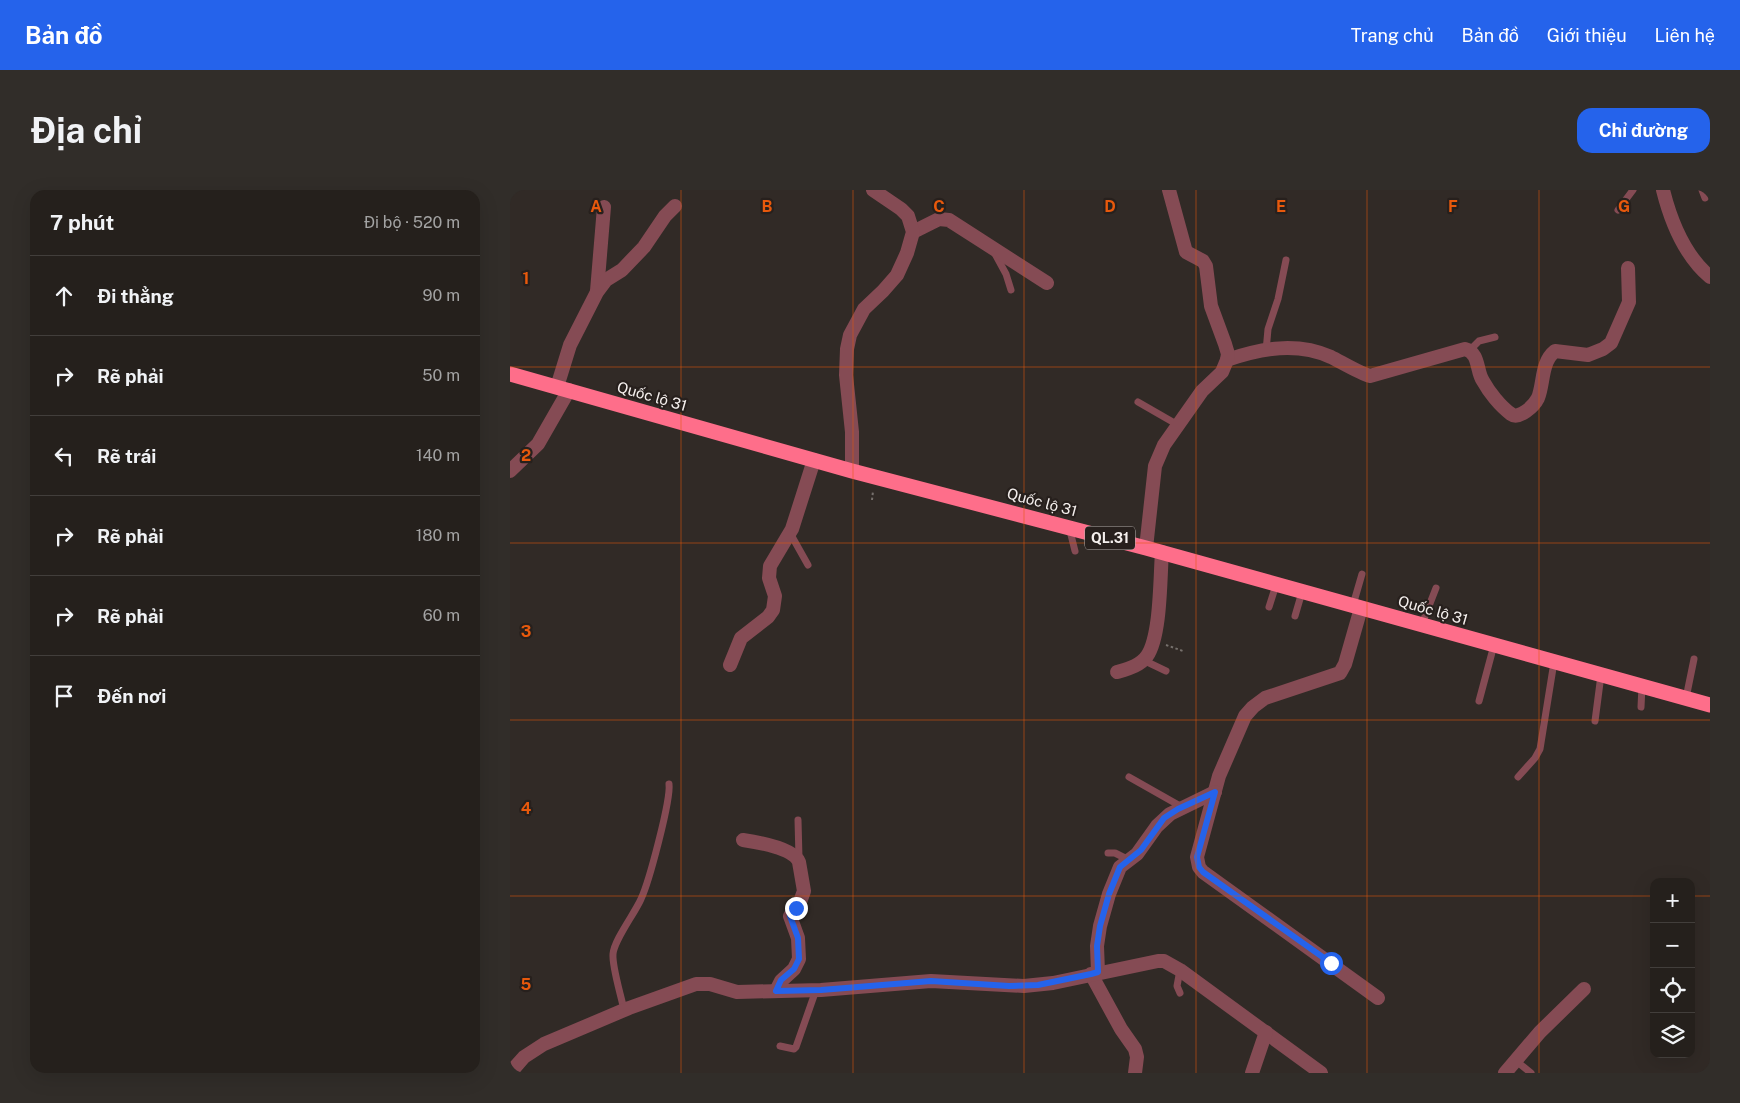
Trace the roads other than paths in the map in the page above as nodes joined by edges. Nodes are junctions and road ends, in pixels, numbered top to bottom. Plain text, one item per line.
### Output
1 (873, 190) edge
2 (1169, 190) edge
3 (1632, 190) edge
4 (1663, 190) edge
5 (1702, 190) edge
6 (1705, 198) dead end
7 (674, 206) dead end
8 (604, 207) dead end
9 (1618, 210) dead end
10 (913, 232) junction
11 (994, 250) junction
12 (1286, 260) dead end
13 (1628, 268) dead end
14 (1710, 277) edge
15 (1046, 283) dead end
16 (1011, 290) dead end
17 (597, 292) junction
18 (1495, 337) dead end
19 (1266, 351) junction
20 (1470, 351) junction
21 (1228, 360) junction
22 (510, 374) edge
23 (564, 392) junction
24 (1138, 402) dead end
25 (1178, 425) junction
26 (814, 460) junction
27 (852, 470) junction
28 (510, 471) edge
29 (1069, 528) junction
30 (790, 532) junction
31 (1146, 548) junction
32 (1075, 551) dead end
33 (1162, 552) junction
34 (808, 565) dead end
35 (1362, 574) dead end
36 (1276, 585) junction
37 (1436, 588) dead end
38 (1302, 592) junction
39 (1356, 606) junction
40 (1269, 607) dead end
41 (1295, 616) dead end
42 (1422, 624) junction
43 (1494, 645) junction
44 (1694, 659) dead end
45 (1143, 660) junction
46 (1554, 661) junction
47 (730, 665) dead end
48 (1117, 672) dead end
49 (1166, 672) dead end
50 (1601, 674) junction
51 (1642, 686) junction
52 (1686, 698) junction
53 (1479, 701) dead end
54 (1710, 705) edge
55 (1641, 707) dead end
56 (1595, 721) dead end
57 (1129, 777) dead end
58 (1518, 778) dead end
59 (668, 784) dead end
60 (1215, 792) junction
61 (1182, 807) junction
62 (798, 820) dead end
63 (743, 840) dead end
64 (1108, 853) dead end
65 (799, 859) junction
66 (1129, 860) junction
67 (1180, 970) junction
68 (1094, 973) junction
69 (1584, 989) dead end
70 (816, 990) junction
71 (776, 991) junction
72 (1180, 993) dead end
73 (1378, 998) dead end
74 (624, 1010) junction
75 (1266, 1032) junction
76 (780, 1046) dead end
77 (1516, 1060) junction
78 (510, 1073) edge
79 (1135, 1073) edge
80 (1252, 1073) edge
81 (1321, 1073) edge
82 (1505, 1073) edge
83 (1531, 1073) edge

1 - 10 street
2 - 21 street
3 - 9 lane
4 - 14 street
5 - 6 lane
7 - 17 street
8 - 17 street
10 - 11 street
10 - 27 street
11 - 15 street
11 - 16 lane
12 - 19 lane
13 - 20 street
17 - 23 street
18 - 20 lane
19 - 20 street
19 - 21 street
21 - 25 street
22 - 23 highway, Quốc lộ 31 / QL.31
23 - 26 highway, Quốc lộ 31 / QL.31
23 - 28 street
24 - 25 lane
25 - 31 street
26 - 27 highway, Quốc lộ 31 / QL.31
26 - 30 street
27 - 29 highway, Quốc lộ 31 / QL.31
29 - 31 highway, Quốc lộ 31 / QL.31
29 - 32 lane
30 - 34 lane
30 - 47 street
31 - 33 highway, Quốc lộ 31 / QL.31
33 - 36 highway, Quốc lộ 31 / QL.31
33 - 45 street
35 - 39 lane
36 - 38 highway, Quốc lộ 31 / QL.31
36 - 40 lane
37 - 42 lane
38 - 39 highway, Quốc lộ 31 / QL.31
38 - 41 lane
39 - 42 highway, Quốc lộ 31 / QL.31
39 - 60 street
42 - 43 highway, Quốc lộ 31 / QL.31
43 - 46 highway, Quốc lộ 31 / QL.31
43 - 53 lane
44 - 52 lane
45 - 48 street
45 - 49 lane
46 - 50 highway, Quốc lộ 31 / QL.31
46 - 58 lane
50 - 51 highway, Quốc lộ 31 / QL.31
50 - 56 lane
51 - 52 highway, Quốc lộ 31 / QL.31
51 - 55 lane
52 - 54 highway, Quốc lộ 31 / QL.31
57 - 61 lane
59 - 74 lane
60 - 61 street
60 - 73 street
61 - 66 street
62 - 65 lane
63 - 65 street
64 - 66 lane
65 - 71 street
66 - 68 street
67 - 68 street
67 - 72 lane
67 - 75 street
68 - 70 street
68 - 79 street
69 - 77 street
70 - 71 street
70 - 76 lane
71 - 74 street
74 - 78 street
75 - 80 street
75 - 81 street
77 - 82 street
77 - 83 lane

